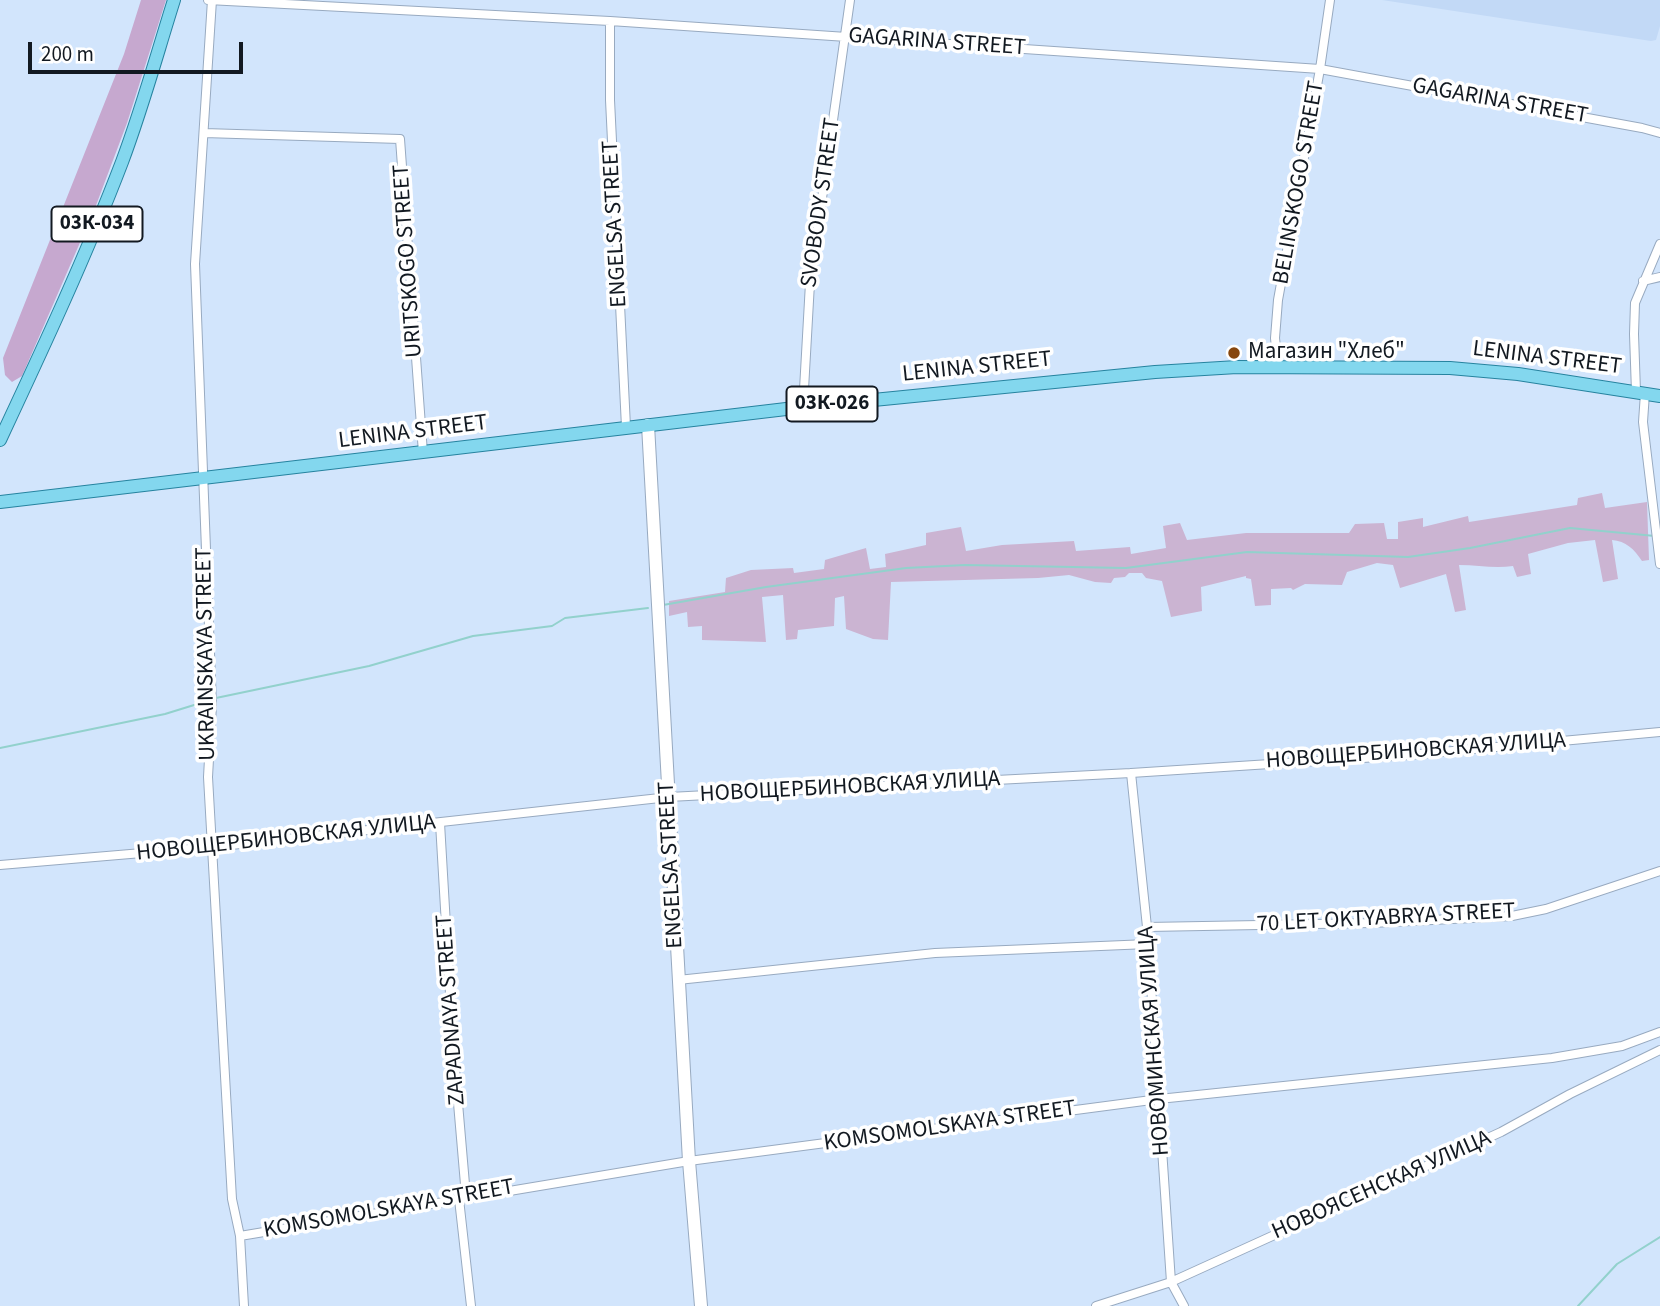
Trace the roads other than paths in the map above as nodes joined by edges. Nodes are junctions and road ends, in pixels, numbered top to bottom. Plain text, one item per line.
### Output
1 (174, 0) edge
2 (210, 0) edge
3 (850, 0) edge
4 (1330, 0) edge
5 (610, 21) junction
6 (845, 36) junction
7 (1320, 69) junction
8 (204, 133) junction
9 (1660, 133) edge
10 (1660, 244) edge
11 (1660, 278) edge
12 (1643, 281) junction
13 (1278, 367) junction
14 (1640, 392) junction
15 (1660, 396) edge
16 (803, 407) junction
17 (648, 425) junction
18 (626, 427) junction
19 (0, 440) edge
20 (423, 453) junction
21 (204, 478) junction
22 (2, 499) edge
23 (1660, 564) edge
24 (1660, 732) edge
25 (1131, 773) junction
26 (669, 797) junction
27 (440, 823) junction
28 (213, 847) junction
29 (0, 865) edge
30 (1660, 871) edge
31 (1147, 927) junction
32 (1148, 944) junction
33 (678, 980) junction
34 (1660, 1032) edge
35 (1660, 1050) edge
36 (1159, 1099) junction
37 (689, 1161) junction
38 (463, 1198) junction
39 (240, 1236) junction
40 (1171, 1282) junction
41 (244, 1306) edge
42 (471, 1306) edge
43 (701, 1306) edge
44 (1096, 1306) edge
45 (1184, 1306) edge

1 - 19 main road, 03К-034
2 - 5 street, GAGARINA STREET
2 - 8 street, UKRAINSKAYA STREET
3 - 6 street, SVOBODY STREET
4 - 7 street, BELINSKOGO STREET
5 - 6 street, GAGARINA STREET
5 - 18 street, ENGELSA STREET
6 - 7 street, GAGARINA STREET
6 - 16 street, SVOBODY STREET
7 - 9 street, GAGARINA STREET
7 - 13 street, BELINSKOGO STREET
8 - 20 street, URITSKOGO STREET
8 - 21 street, UKRAINSKAYA STREET
10 - 12 street
11 - 12 street
12 - 14 street
13 - 14 main road, LENINA STREET / 03К-026
13 - 16 main road, LENINA STREET / 03К-026
14 - 15 main road, LENINA STREET / 03К-026
14 - 23 street
16 - 17 main road, LENINA STREET / 03К-026
17 - 18 main road, LENINA STREET / 03К-026
17 - 26 main road, ENGELSA STREET
18 - 20 main road, LENINA STREET / 03К-026
20 - 21 main road, LENINA STREET / 03К-026
21 - 22 main road, LENINA STREET / 03К-026
21 - 28 street, UKRAINSKAYA STREET
24 - 25 street, НОВОЩЕРБИНОВСКАЯ УЛИЦА
25 - 26 street, НОВОЩЕРБИНОВСКАЯ УЛИЦА
25 - 31 street, НОВОМИНСКАЯ УЛИЦА
26 - 27 street, НОВОЩЕРБИНОВСКАЯ УЛИЦА
26 - 33 main road, ENGELSA STREET
27 - 28 street, НОВОЩЕРБИНОВСКАЯ УЛИЦА
27 - 38 street, ZAPADNAYA STREET
28 - 29 street, НОВОЩЕРБИНОВСКАЯ УЛИЦА
28 - 39 street, UKRAINSKAYA STREET
30 - 31 street, 70 LET OKTYABRYA STREET
31 - 32 street, НОВОМИНСКАЯ УЛИЦА
32 - 33 street
32 - 36 street, НОВОМИНСКАЯ УЛИЦА
33 - 37 main road, ENGELSA STREET
34 - 36 street, KOMSOMOLSKAYA STREET
35 - 40 street, НОВОЯСЕНСКАЯ УЛИЦА
36 - 37 street, KOMSOMOLSKAYA STREET
36 - 40 street, НОВОМИНСКАЯ УЛИЦА
37 - 38 street, KOMSOMOLSKAYA STREET
37 - 43 main road, ENGELSA STREET
38 - 39 street, KOMSOMOLSKAYA STREET
38 - 42 street, ZAPADNAYA STREET
39 - 41 street, UKRAINSKAYA STREET
40 - 44 street, НОВОЯСЕНСКАЯ УЛИЦА
40 - 45 street, НОВОМИНСКАЯ УЛИЦА

